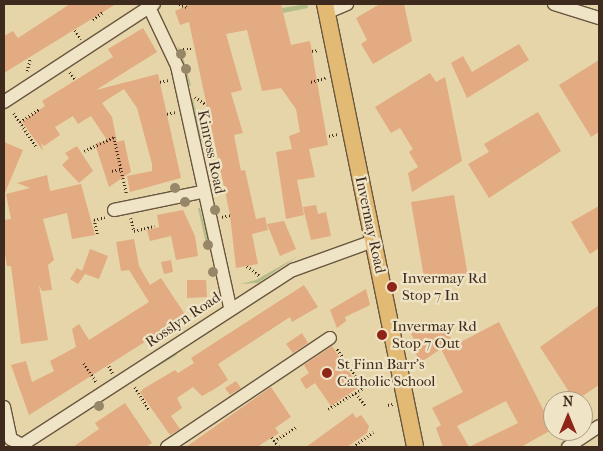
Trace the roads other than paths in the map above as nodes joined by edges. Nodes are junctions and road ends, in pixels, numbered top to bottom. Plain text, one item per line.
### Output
1 (347, 4) edge
2 (554, 4) edge
3 (152, 5) edge
4 (326, 8) edge
5 (599, 18) edge
6 (4, 102) edge
7 (208, 192) junction
8 (110, 213) road end
9 (374, 241) junction
10 (230, 308) junction
11 (330, 338) road end
12 (4, 407) edge
13 (599, 426) edge
14 (21, 446) edge
15 (168, 447) edge
16 (415, 447) edge
17 (568, 447) edge

1 - 4 street
2 - 5 street
3 - 6 street
3 - 7 street, Kinross Road
4 - 9 main road, Invermay Road
7 - 8 street
7 - 10 street, Kinross Road
9 - 10 street, Rosslyn Road
9 - 16 main road, Invermay Road
10 - 14 street, Rosslyn Road
11 - 15 street
12 - 14 street
13 - 17 street

